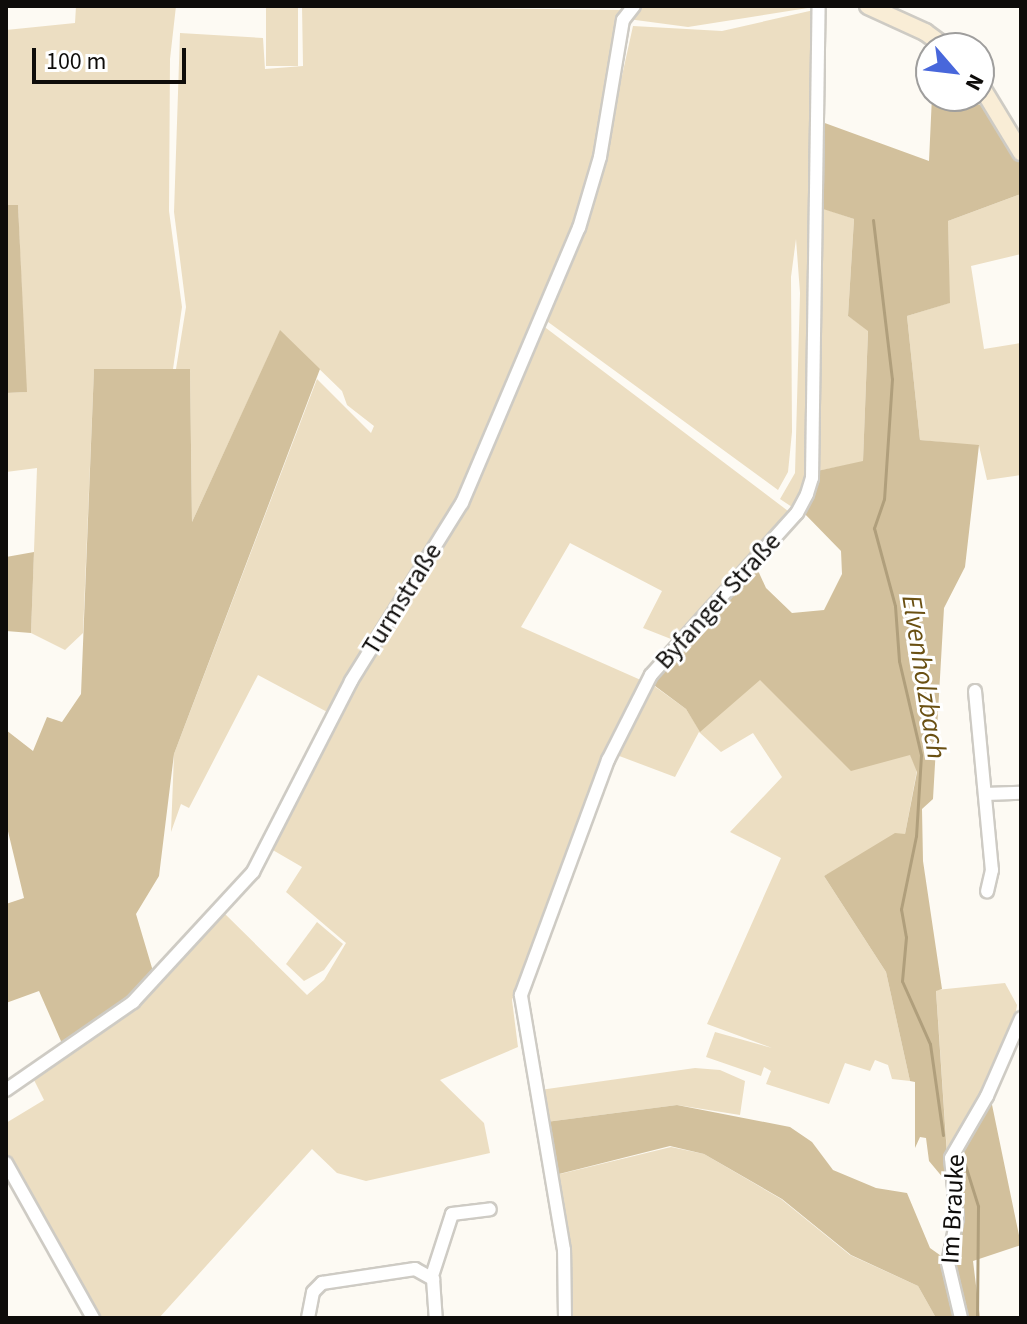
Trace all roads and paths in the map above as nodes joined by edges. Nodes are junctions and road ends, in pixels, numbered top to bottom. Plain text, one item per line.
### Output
1 (634, 6) edge
2 (819, 6) edge
3 (868, 6) edge
4 (925, 32) edge
5 (995, 109) edge
6 (1021, 152) edge
7 (975, 691) dead end
8 (1021, 793) edge
9 (985, 794) junction
10 (987, 891) dead end
11 (1021, 1018) edge
12 (6, 1090) edge
13 (6, 1163) edge
14 (490, 1209) dead end
15 (432, 1276) junction
16 (93, 1318) edge
17 (308, 1318) edge
18 (436, 1318) edge
19 (565, 1318) edge
20 (961, 1318) edge

1 - 12 street, Turmstraße
2 - 19 street, Byfanger Straße
3 - 4 street
5 - 6 street
7 - 9 street
8 - 9 street
9 - 10 street
11 - 20 street, Im Brauke
13 - 16 street
14 - 15 street
15 - 17 street
15 - 18 street

